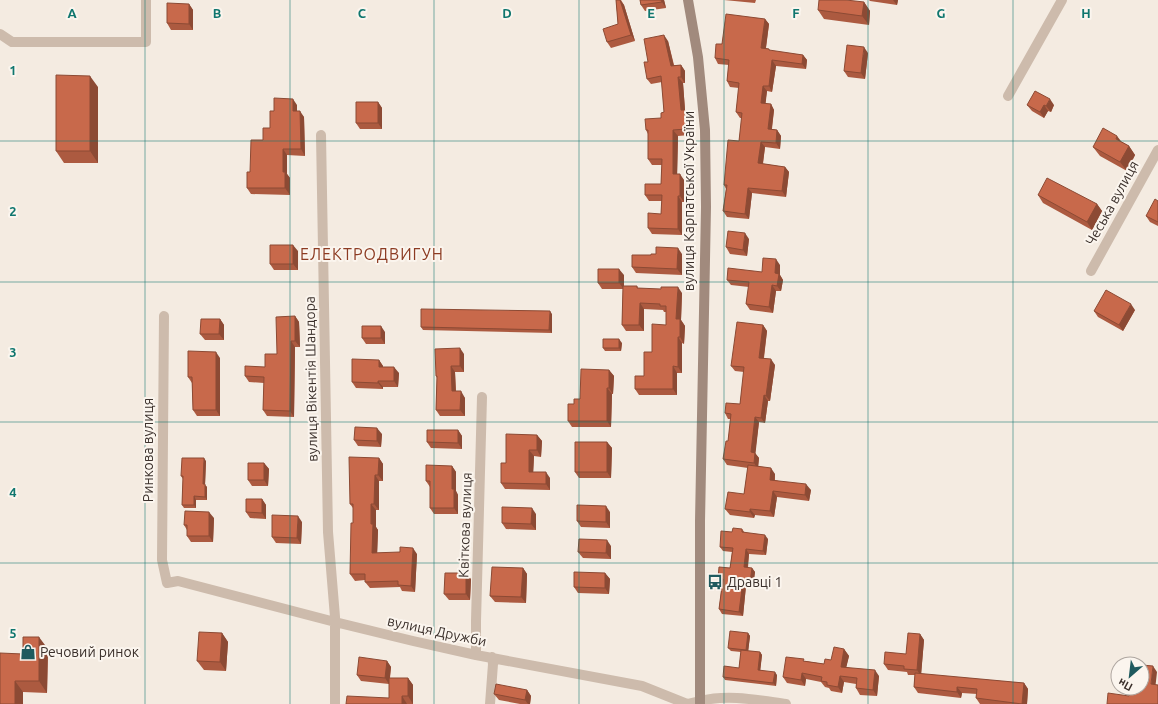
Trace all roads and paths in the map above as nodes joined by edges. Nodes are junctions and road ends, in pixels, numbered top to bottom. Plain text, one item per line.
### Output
1 (146, 0) edge
2 (688, 0) edge
3 (1062, 0) edge
4 (0, 34) edge
5 (1008, 96) dead end
6 (321, 135) dead end
7 (1158, 150) edge
8 (1091, 271) dead end
9 (164, 316) dead end
10 (482, 397) dead end
11 (167, 583) joint
12 (335, 622) junction
13 (476, 655) junction
14 (492, 657) junction
15 (700, 702) edge
16 (335, 704) edge
17 (490, 704) edge
18 (786, 704) edge

1 - 4 street
2 - 15 main road, вулиця Карпатської України
3 - 5 street
6 - 12 street, вулиця Вікентія Шандора
7 - 8 street, Чеська вулиця
9 - 11 street, Ринкова вулиця
10 - 13 street, Квіткова вулиця
11 - 12 street, вулиця Дружби
12 - 13 street, вулиця Дружби
12 - 16 street, вулиця Вікентія Шандора
13 - 14 street, вулиця Дружби
14 - 15 street, вулиця Дружби
14 - 17 street
15 - 18 street, вулиця Дружби

